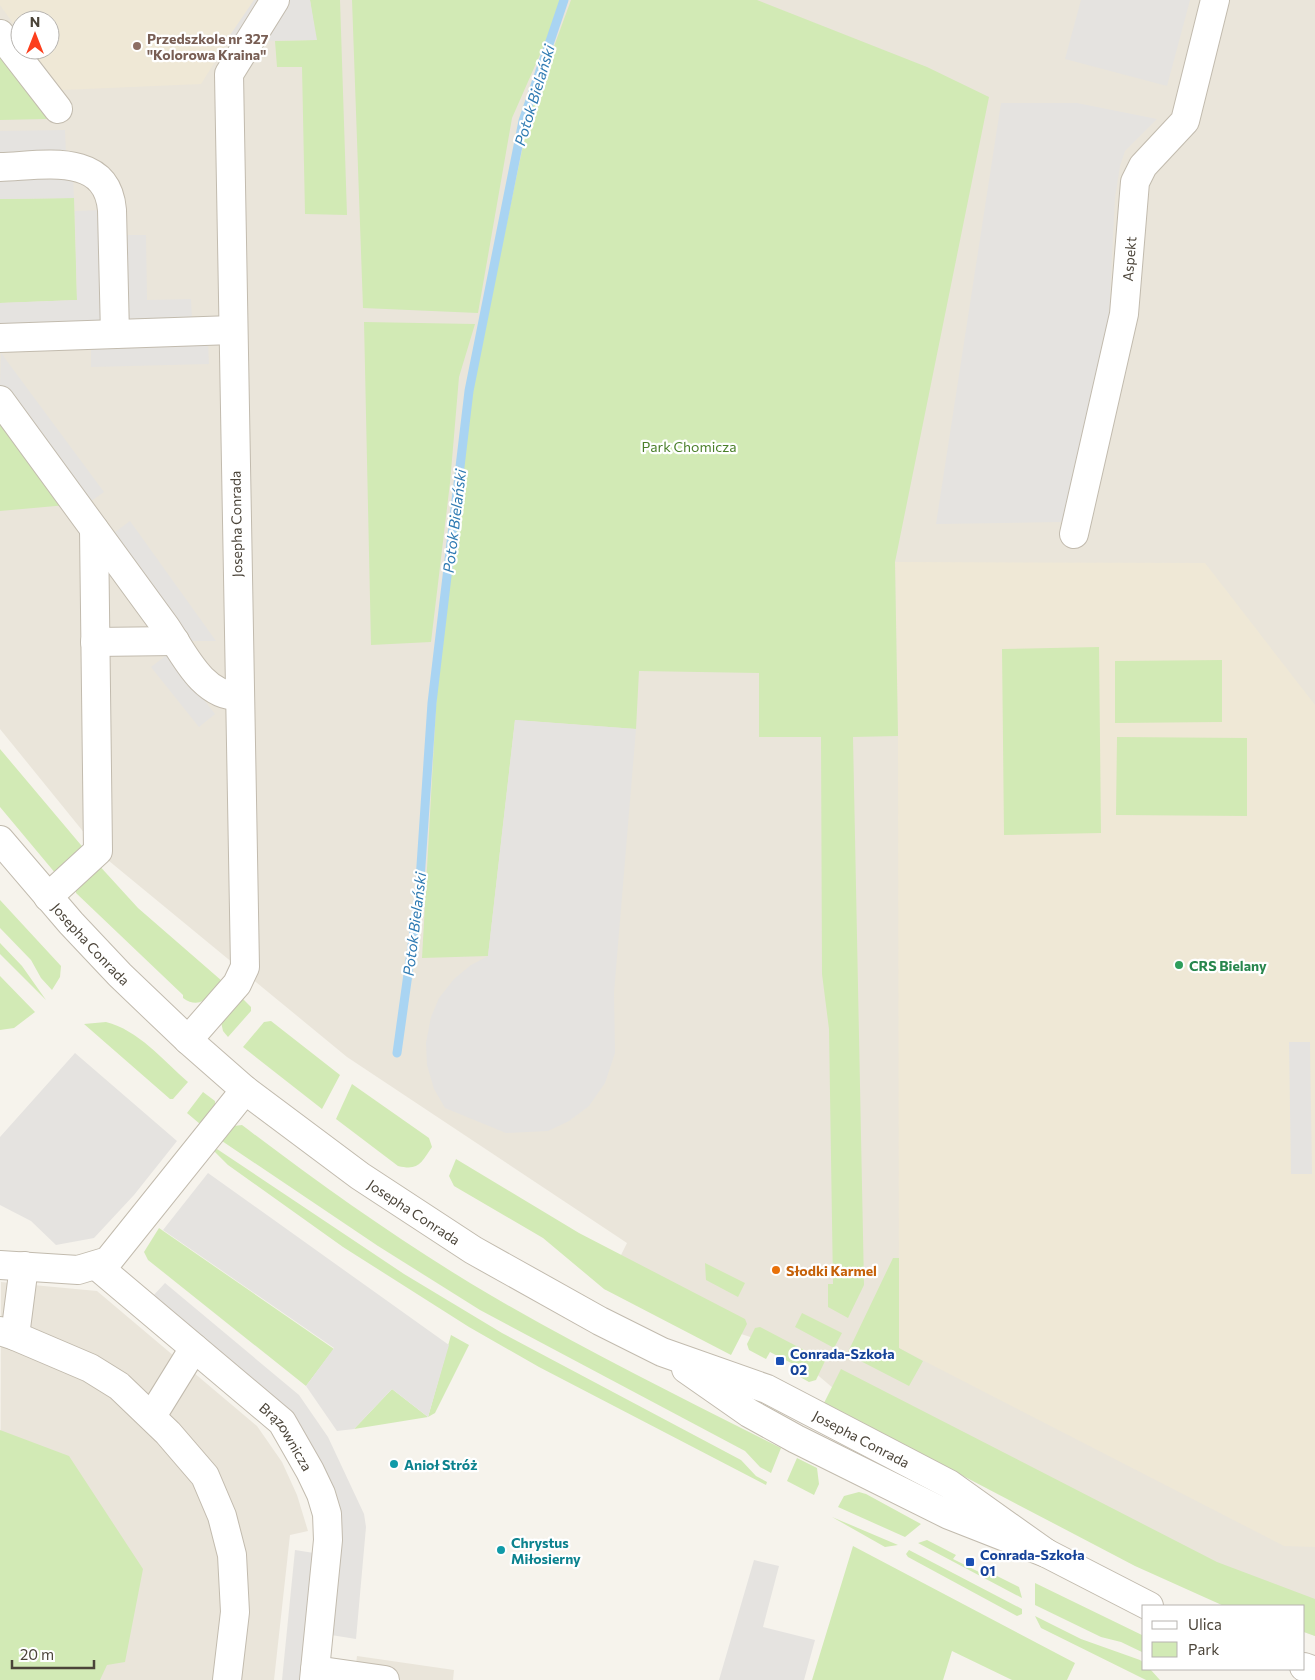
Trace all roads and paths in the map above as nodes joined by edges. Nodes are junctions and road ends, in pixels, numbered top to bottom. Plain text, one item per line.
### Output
1 (275, 0) edge
2 (1215, 0) edge
3 (0, 34) edge
4 (58, 109) dead end
5 (0, 167) edge
6 (233, 330) junction
7 (115, 334) junction
8 (0, 338) edge
9 (0, 400) edge
10 (94, 529) junction
11 (1074, 534) dead end
12 (175, 641) junction
13 (95, 642) junction
14 (239, 696) junction
15 (0, 840) edge
16 (48, 897) junction
17 (188, 1040) junction
18 (245, 1090) junction
19 (12, 1265) edge
20 (97, 1266) junction
21 (8, 1333) edge
22 (194, 1348) junction
23 (152, 1416) junction
24 (1147, 1605) edge
25 (315, 1675) edge
26 (227, 1680) edge
27 (385, 1680) edge

1 - 6 street, Josepha Conrada
2 - 11 street, Aspekt
3 - 4 street
5 - 7 street
6 - 7 street
6 - 14 street, Josepha Conrada
7 - 8 street
9 - 10 street
10 - 12 street
10 - 13 street
12 - 13 street
12 - 14 street
13 - 16 street
14 - 17 street, Josepha Conrada
15 - 16 street, Josepha Conrada
16 - 17 street, Josepha Conrada
17 - 18 street, Josepha Conrada
18 - 20 street
18 - 24 street, Josepha Conrada
19 - 20 street
19 - 21 street
20 - 22 street, Brązownicza
21 - 23 street
22 - 23 street
22 - 25 street, Brązownicza
23 - 26 street
25 - 27 street

